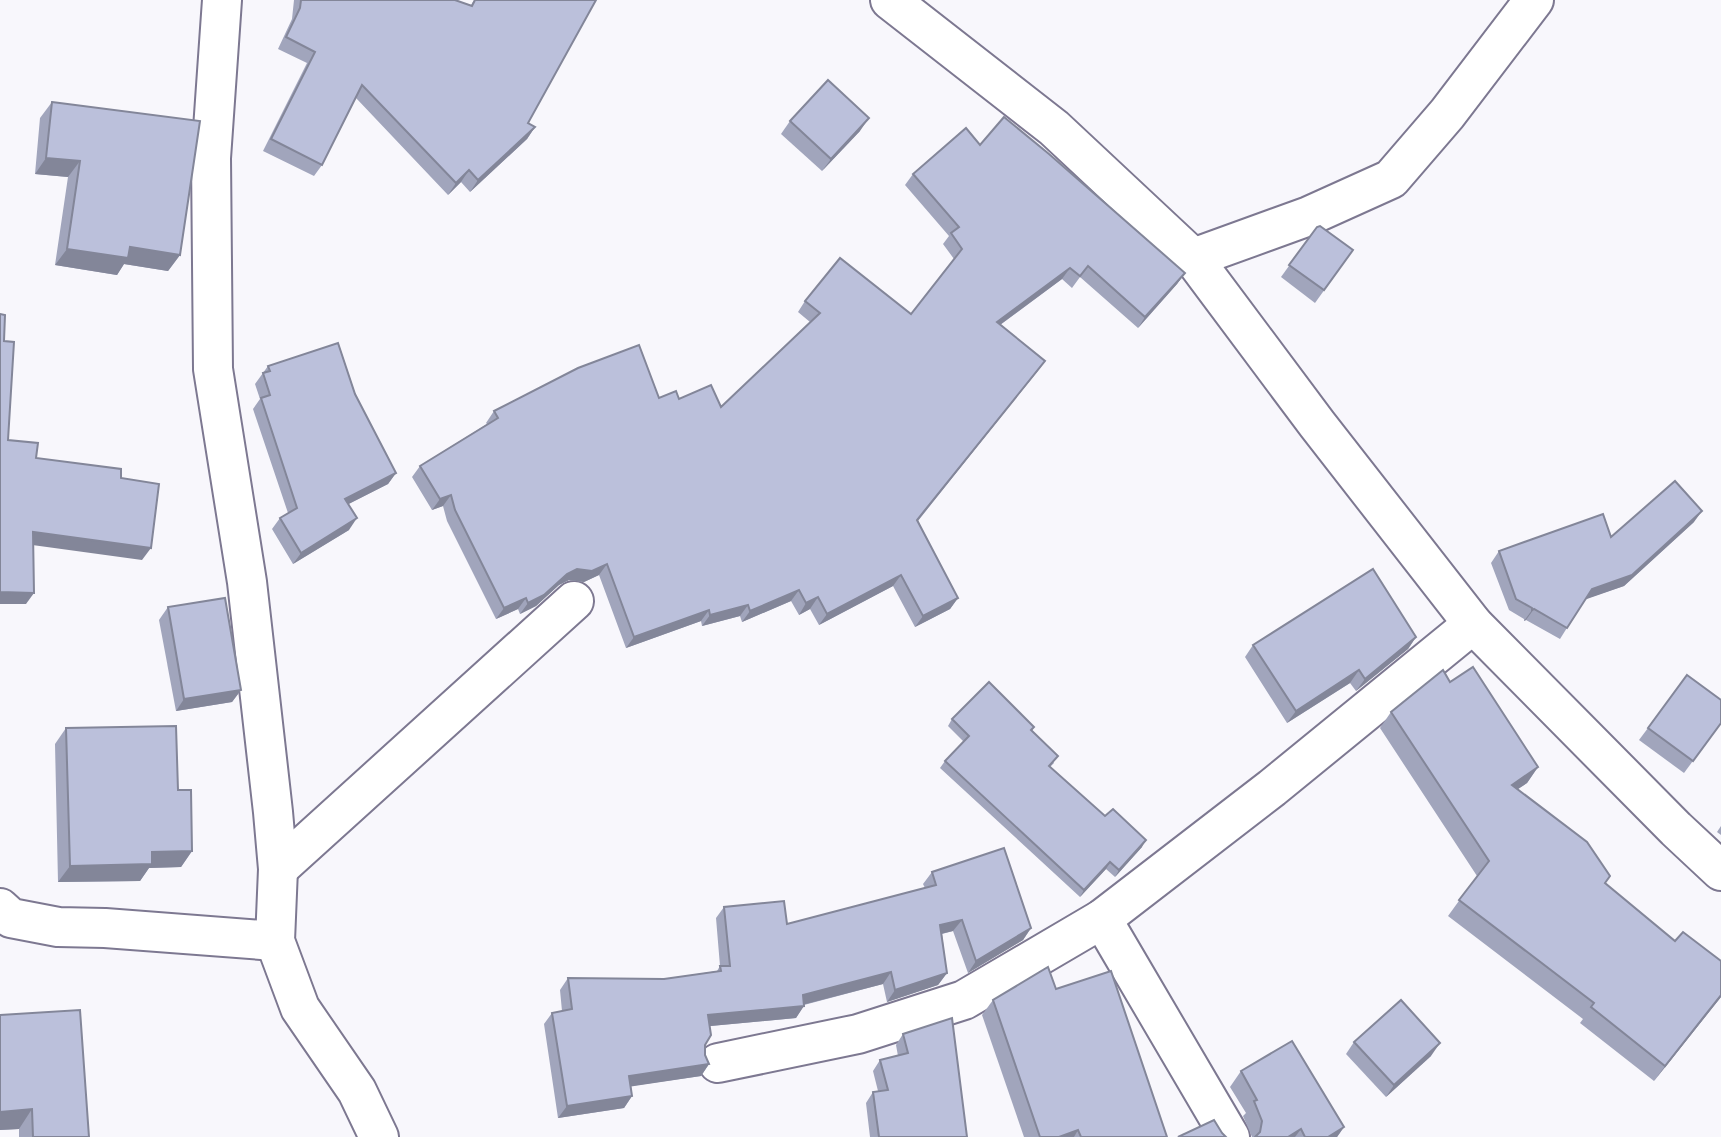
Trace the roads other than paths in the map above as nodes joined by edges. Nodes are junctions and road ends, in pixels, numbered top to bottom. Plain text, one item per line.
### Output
1 (222, 0) edge
2 (890, 0) edge
3 (1534, 0) edge
4 (1193, 258) junction
5 (575, 601) dead end
6 (1472, 624) junction
7 (278, 869) junction
8 (1721, 871) edge
9 (0, 908) edge
10 (1102, 919) junction
11 (275, 941) junction
12 (718, 1063) dead end
13 (379, 1137) edge
14 (1230, 1137) edge

1 - 7 street
2 - 4 street
3 - 4 street
4 - 6 street
5 - 7 street
6 - 8 street
6 - 10 street
7 - 11 street
9 - 11 street
10 - 12 street
10 - 14 street
11 - 13 street

